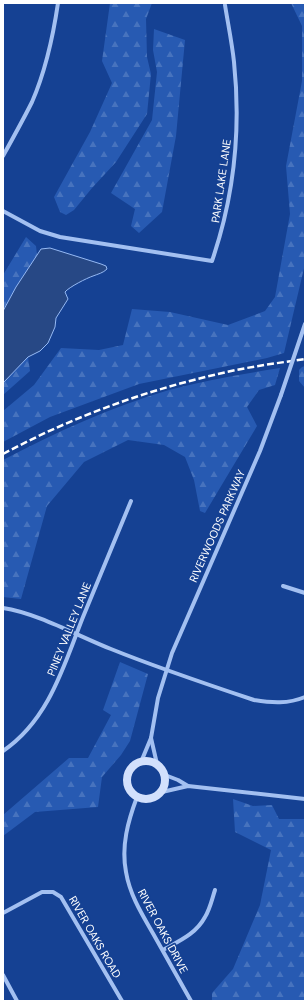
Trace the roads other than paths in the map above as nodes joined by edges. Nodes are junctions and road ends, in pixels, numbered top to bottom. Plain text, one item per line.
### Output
1 (58, 3) edge
2 (225, 5) dead end
3 (3, 156) edge
4 (3, 211) edge
5 (305, 323) edge
6 (131, 501) dead end
7 (283, 586) dead end
8 (305, 593) edge
9 (3, 608) edge
10 (76, 635) junction
11 (165, 670) junction
12 (305, 697) edge
13 (151, 738) junction
14 (3, 751) edge
15 (141, 762) junction
16 (157, 764) junction
17 (165, 774) junction
18 (188, 786) junction
19 (162, 792) junction
20 (137, 797) junction
21 (305, 799) edge
22 (215, 890) dead end
23 (3, 913) edge
24 (162, 950) junction
25 (3, 975) edge
26 (17, 1001) edge
27 (122, 1001) edge
28 (191, 1001) edge

1 - 3 street
2 - 4 street, PARK LAKE LANE
5 - 11 street, RIVERWOODS PARKWAY, bridge
6 - 10 street, PINEY VALLEY LANE
7 - 8 street
9 - 10 street
10 - 11 street
10 - 14 street, PINEY VALLEY LANE
11 - 12 street
11 - 13 street, RIVERWOODS PARKWAY
13 - 15 street, RIVERWOODS PARKWAY
13 - 16 street, RIVERWOODS PARKWAY
15 - 16 street
15 - 20 street
16 - 17 street
17 - 18 street
17 - 19 street
18 - 19 street
18 - 21 street
19 - 20 street
20 - 24 street, RIVER OAKS DRIVE
22 - 24 street
23 - 27 street, RIVER OAKS ROAD
24 - 28 street, RIVER OAKS DRIVE
25 - 26 street

